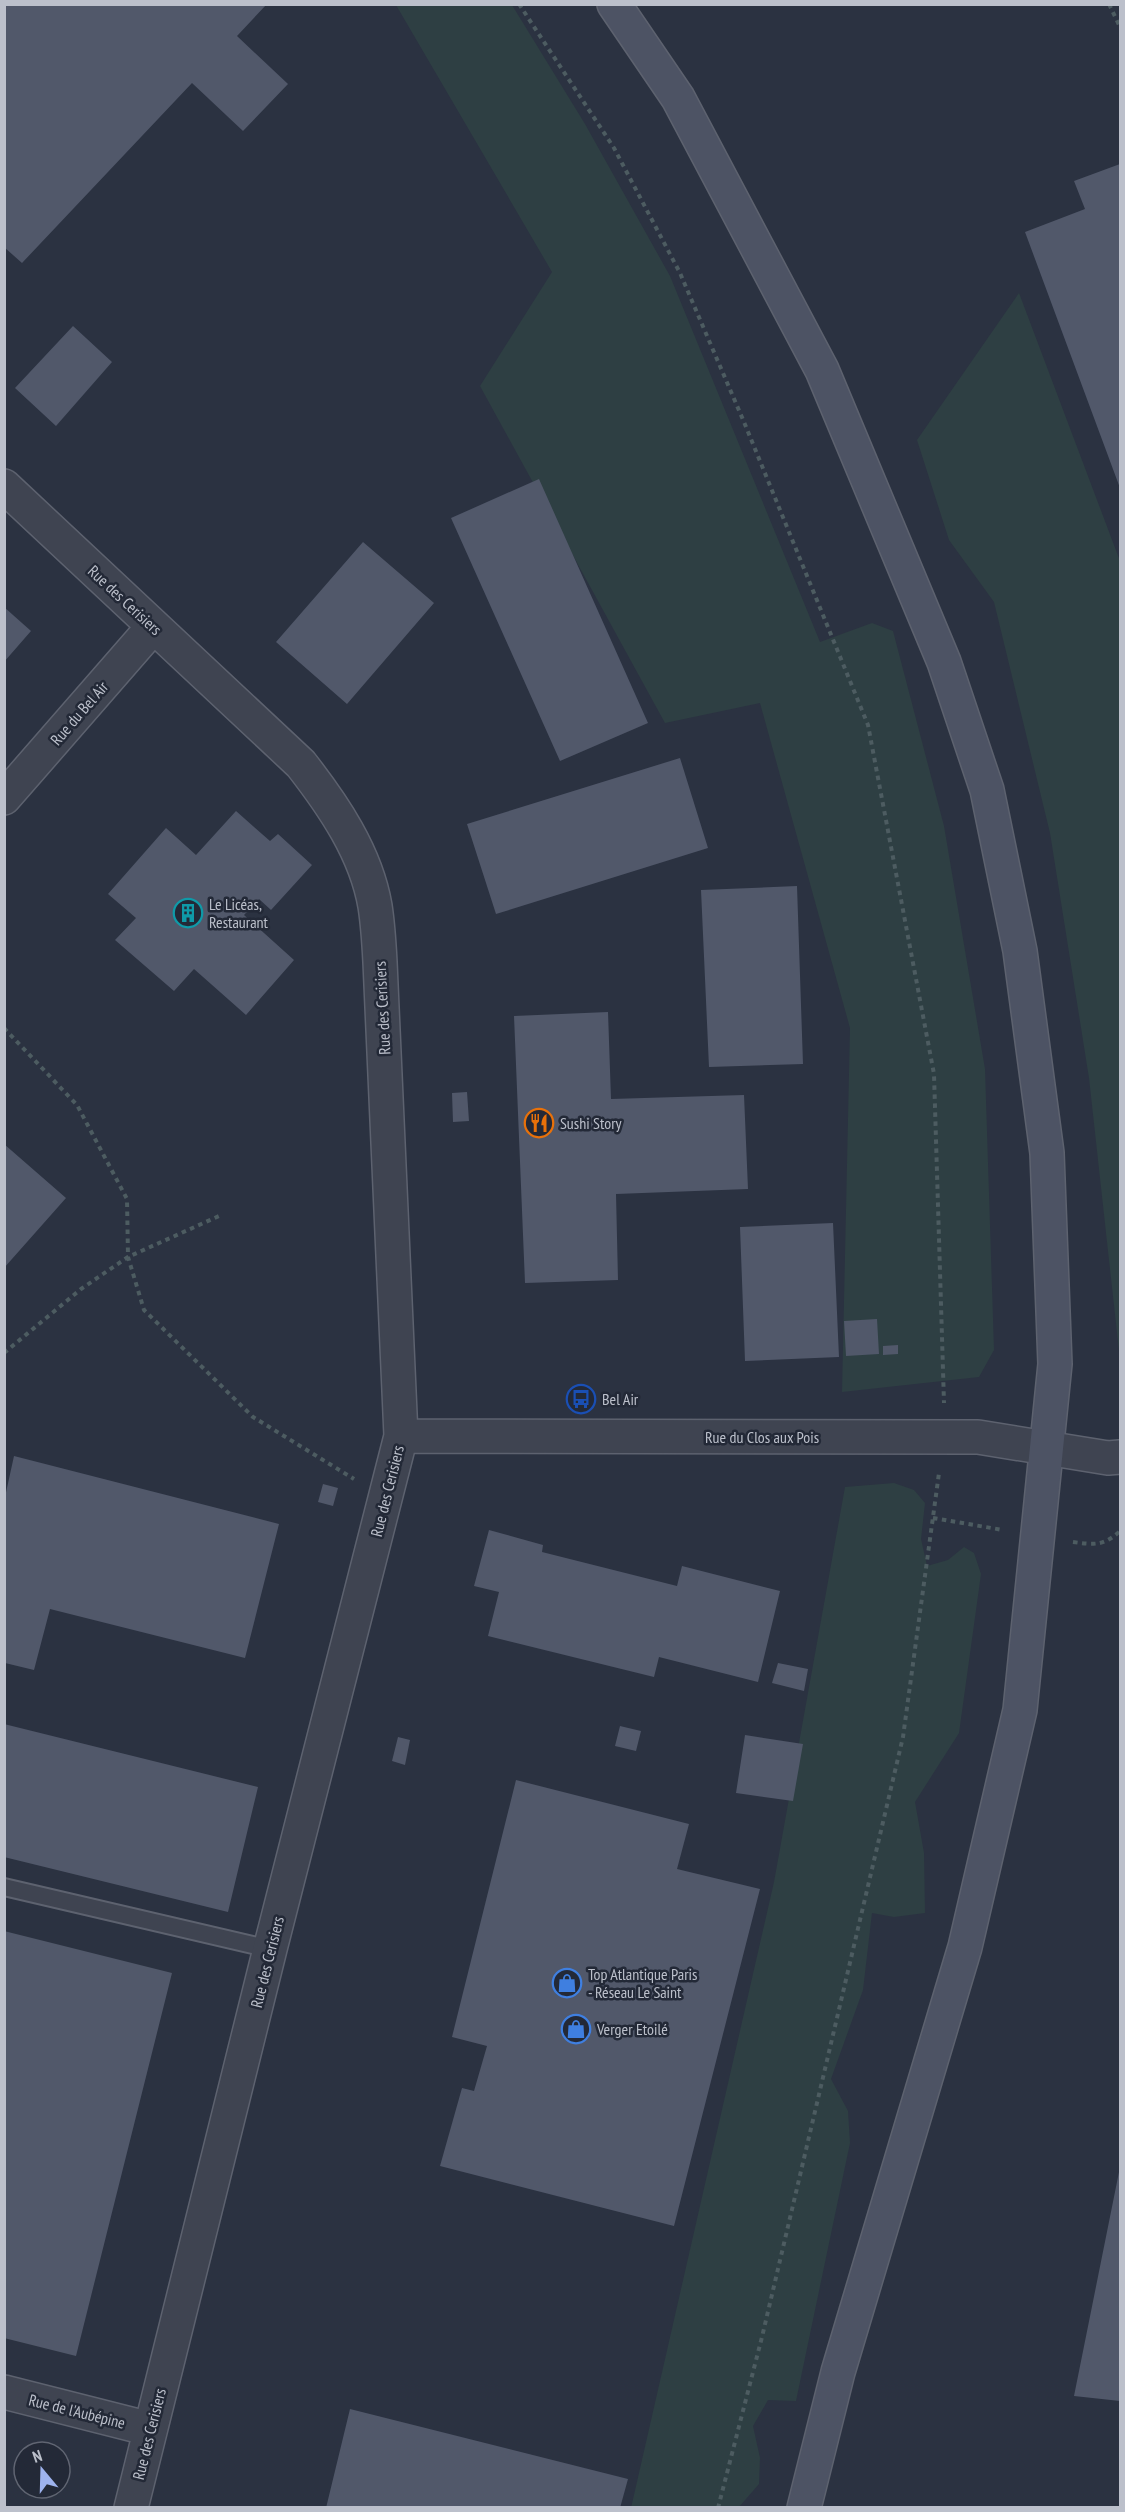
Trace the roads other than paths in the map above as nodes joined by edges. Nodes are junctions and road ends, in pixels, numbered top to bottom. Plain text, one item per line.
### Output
1 (614, 4) edge
2 (4, 486) edge
3 (153, 627) junction
4 (4, 798) edge
5 (401, 1436) junction
6 (1048, 1449) junction
7 (1120, 1457) edge
8 (4, 1887) edge
9 (270, 1949) junction
10 (4, 2392) edge
11 (150, 2429) junction
12 (131, 2508) edge
13 (804, 2508) edge

1 - 6 main road
2 - 3 street, Rue des Cerisiers
3 - 4 street, Rue du Bel Air
3 - 5 street, Rue des Cerisiers
5 - 6 street, Rue du Clos aux Pois
5 - 9 street, Rue des Cerisiers
6 - 7 street, Rue du Clos aux Pois
6 - 13 main road
8 - 9 lane
9 - 11 street, Rue des Cerisiers
10 - 11 street, Rue de l'Aubépine
11 - 12 street, Rue des Cerisiers

